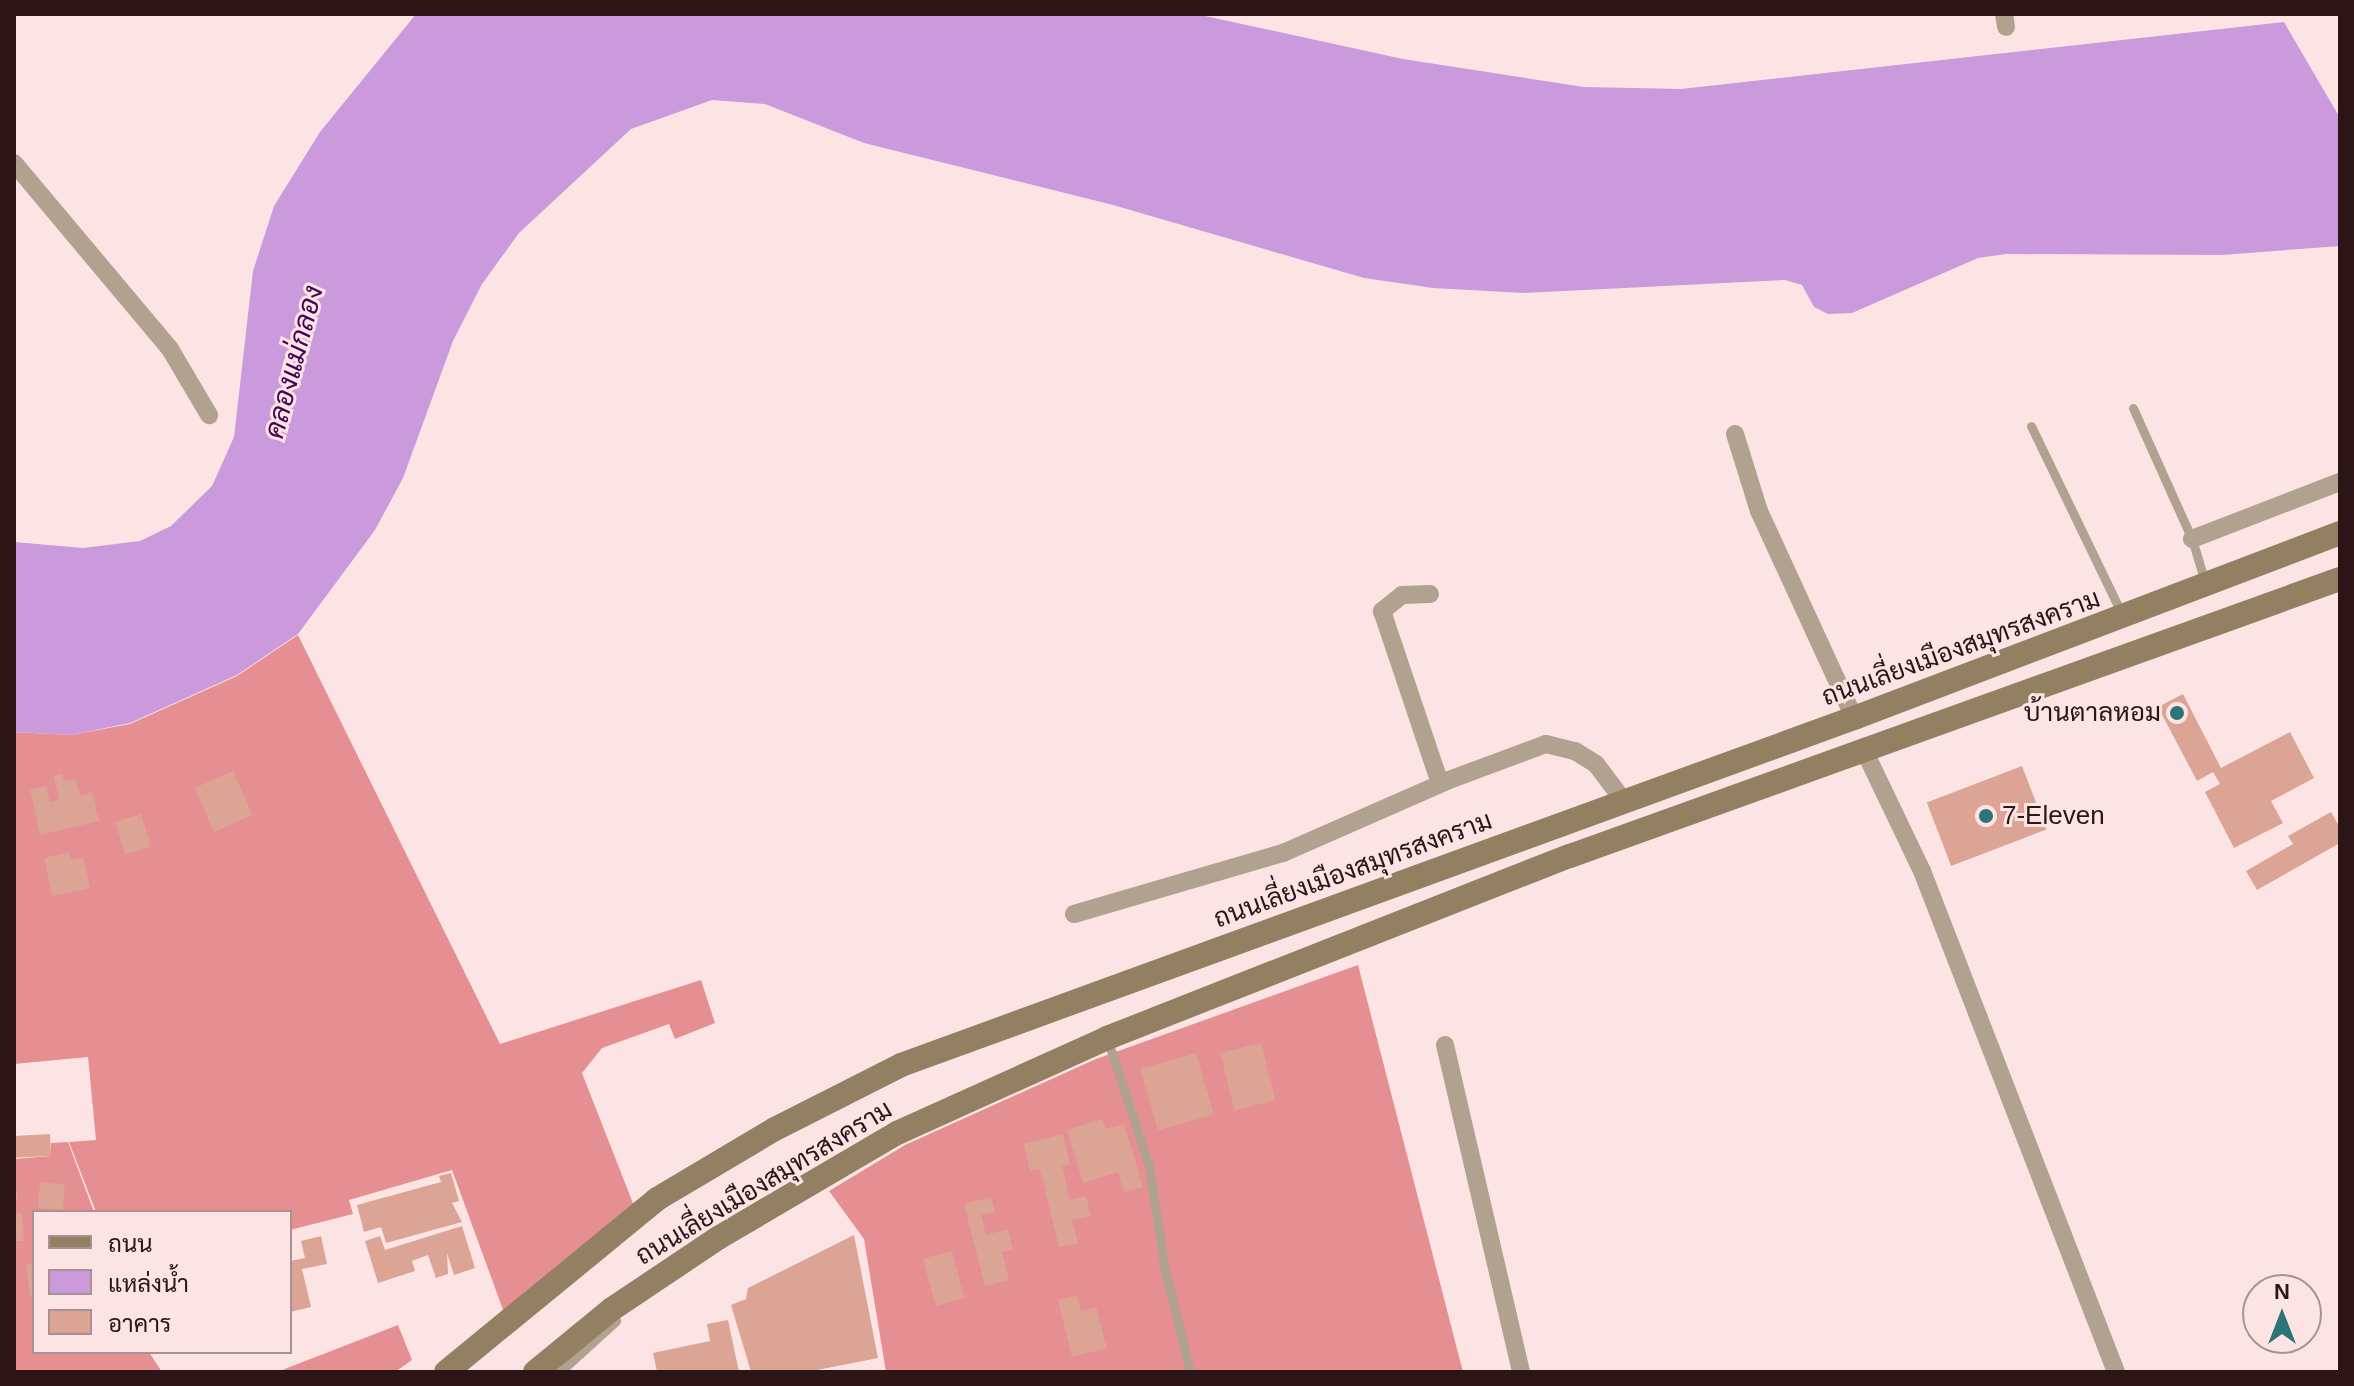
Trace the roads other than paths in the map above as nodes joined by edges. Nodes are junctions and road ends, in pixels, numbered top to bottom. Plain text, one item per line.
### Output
1 (14, 163) edge
2 (2133, 408) dead end
3 (209, 415) dead end
4 (2031, 426) dead end
5 (1735, 434) dead end
6 (2340, 482) edge
7 (2340, 533) edge
8 (2192, 539) junction
9 (2340, 579) edge
10 (2205, 585) junction
11 (1430, 594) dead end
12 (2148, 609) junction
13 (2124, 617) junction
14 (2222, 622) junction
15 (2167, 642) junction
16 (1854, 718) junction
17 (1864, 750) junction
18 (1440, 783) junction
19 (1623, 800) junction
20 (1074, 914) dead end
21 (1107, 1038) junction
22 (1445, 1045) dead end
23 (718, 1238) junction
24 (446, 1372) edge
25 (535, 1372) edge
26 (560, 1372) edge
27 (1190, 1372) edge
28 (1521, 1372) edge
29 (2116, 1372) edge

1 - 3 street
2 - 8 lane
4 - 13 lane
5 - 16 street
6 - 8 street
7 - 10 main road, ถนนเลี่ยงเมืองสมุทรสงคราม
8 - 10 lane
9 - 14 main road, ถนนเลี่ยงเมืองสมุทรสงคราม
10 - 12 main road, ถนนเลี่ยงเมืองสมุทรสงคราม
10 - 14 main road
11 - 18 street
12 - 13 main road, ถนนเลี่ยงเมืองสมุทรสงคราม
12 - 15 main road
13 - 16 main road, ถนนเลี่ยงเมืองสมุทรสงคราม
14 - 15 main road, ถนนเลี่ยงเมืองสมุทรสงคราม
15 - 17 main road, ถนนเลี่ยงเมืองสมุทรสงคราม
16 - 19 main road, ถนนเลี่ยงเมืองสมุทรสงคราม
17 - 21 main road, ถนนเลี่ยงเมืองสมุทรสงคราม
17 - 29 street
18 - 19 street
18 - 20 street
19 - 24 main road, ถนนเลี่ยงเมืองสมุทรสงคราม
21 - 23 main road, ถนนเลี่ยงเมืองสมุทรสงคราม
21 - 27 lane
22 - 28 street
23 - 25 main road, ถนนเลี่ยงเมืองสมุทรสงคราม
23 - 26 lane

